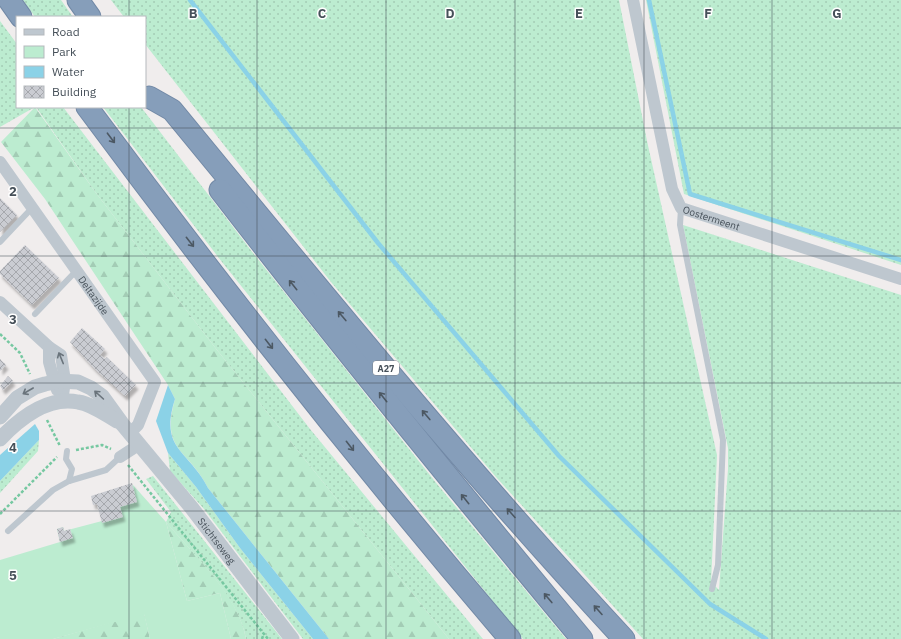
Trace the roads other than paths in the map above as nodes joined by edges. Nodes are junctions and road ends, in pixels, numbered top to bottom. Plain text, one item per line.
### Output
1 (9, 0) edge
2 (78, 0) edge
3 (633, 0) edge
4 (20, 16) edge
5 (89, 16) edge
6 (147, 94) edge
7 (88, 108) edge
8 (0, 162) edge
9 (32, 208) junction
10 (681, 208) junction
11 (0, 242) edge
12 (77, 270) junction
13 (901, 279) edge
14 (0, 302) edge
15 (35, 314) dead end
16 (59, 381) junction
17 (62, 402) junction
18 (0, 417) edge
19 (131, 434) junction
20 (0, 439) edge
21 (67, 450) road end
22 (120, 456) joint
23 (69, 481) junction
24 (8, 531) dead end
25 (712, 589) dead end
26 (292, 639) edge
27 (510, 639) edge
28 (582, 639) edge
29 (624, 639) edge

1 - 4 highway
2 - 5 highway
3 - 10 street, Oostermeent
28 -> 6 highway, A27
29 -> 6 highway, A27
7 -> 27 highway
8 - 9 street, Deltazijde
9 - 11 lane
9 - 12 street, Deltazijde
10 - 13 street, Oostermeent
10 - 25 lane
12 - 15 lane
12 - 19 street, Deltazijde
14 - 16 street
16 - 17 street
16 -> 18 street
19 -> 16 street, Stichtseweg
17 - 19 street, Stichtseweg
17 - 20 street
19 - 22 street
19 - 26 street, Stichtseweg
21 - 23 lane
22 - 23 lane
23 - 24 lane

